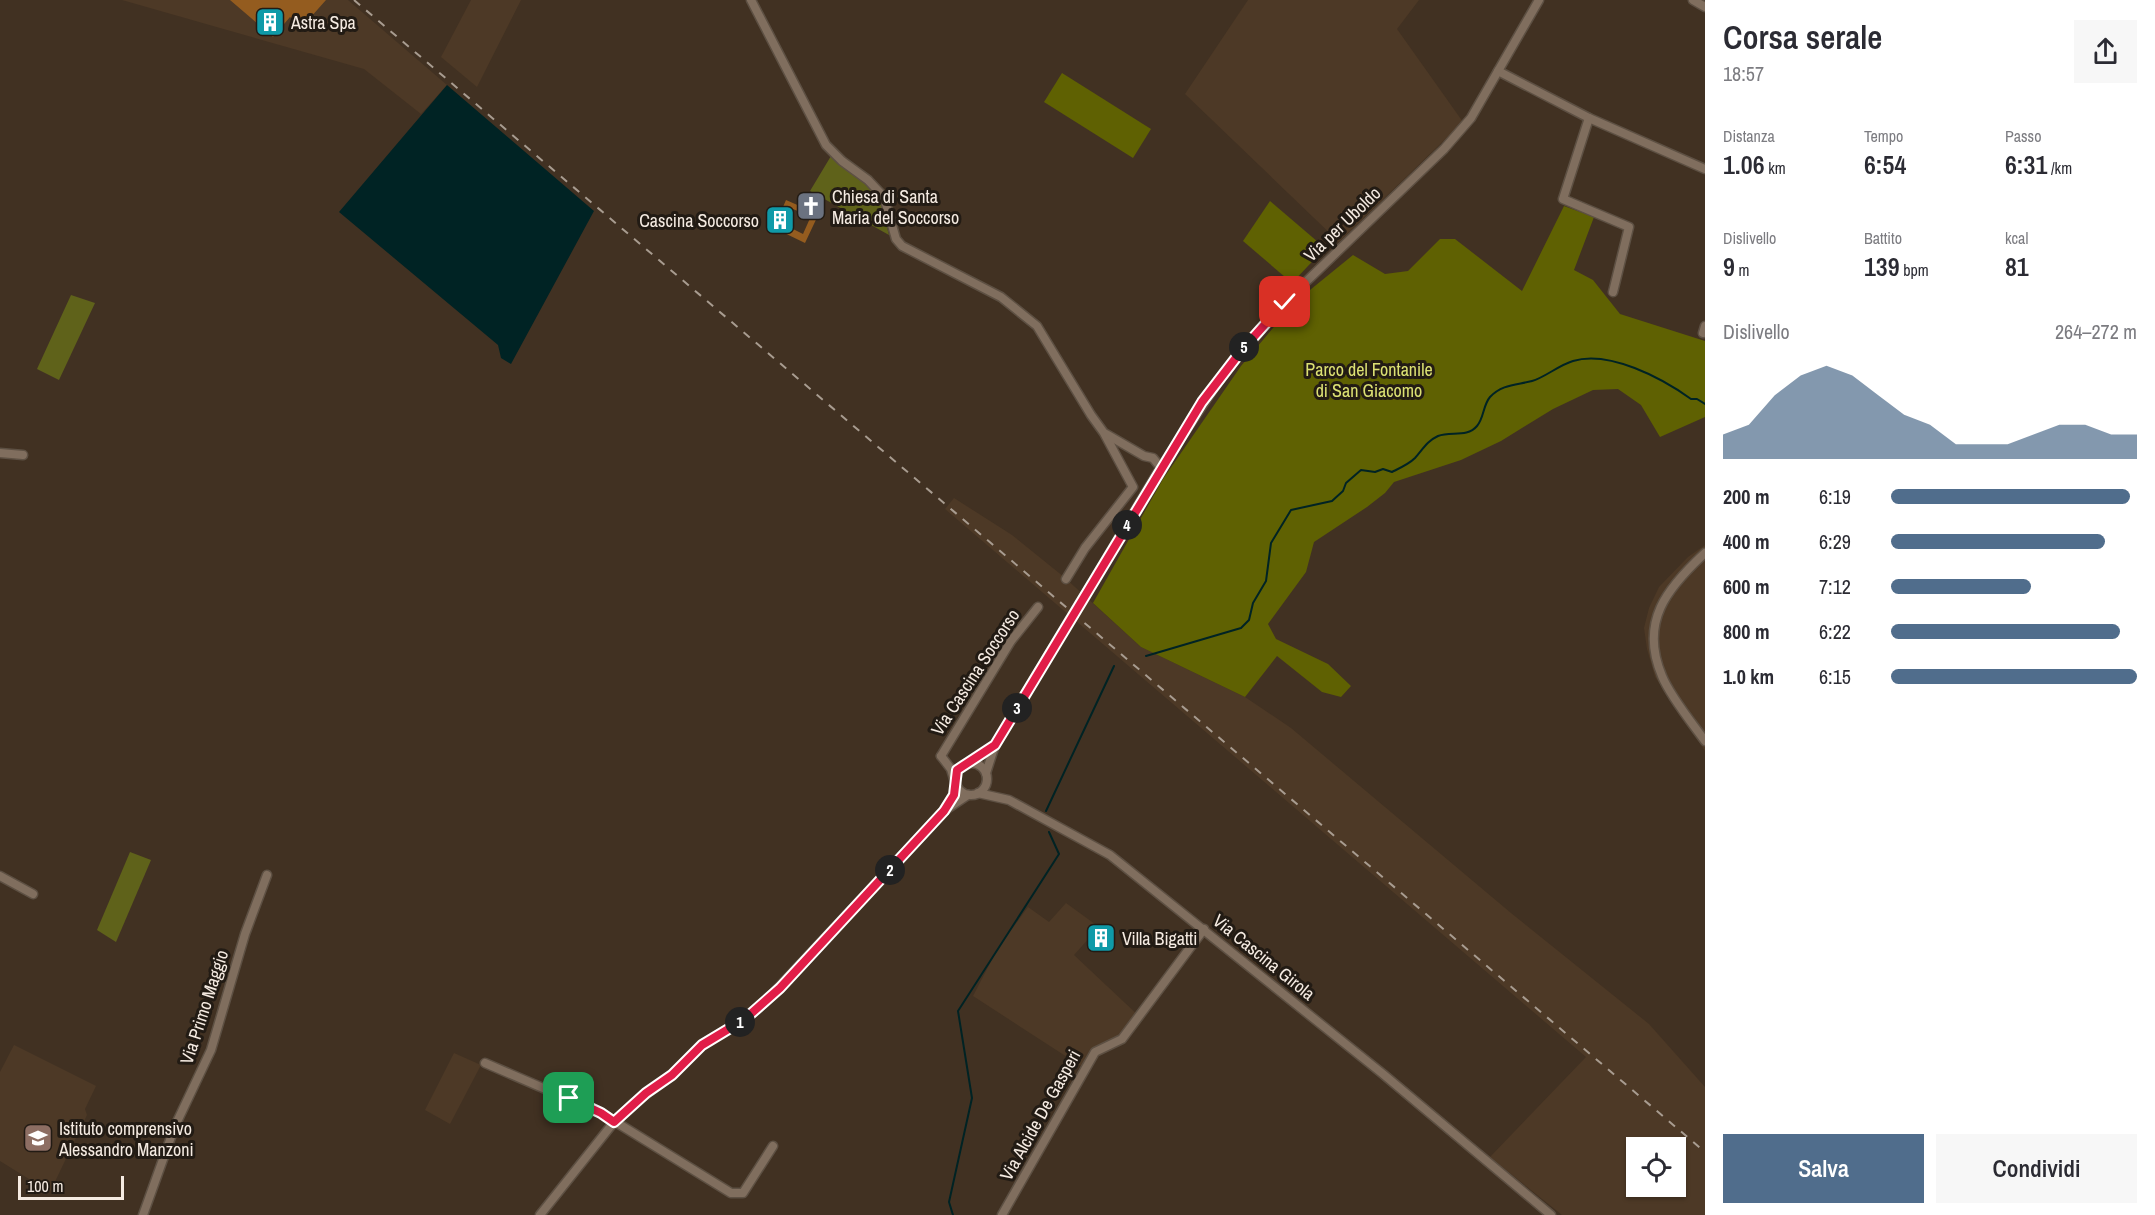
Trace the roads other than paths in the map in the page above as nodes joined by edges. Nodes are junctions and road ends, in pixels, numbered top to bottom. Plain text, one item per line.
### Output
1 (751, 0) edge
2 (1539, 0) edge
3 (1693, 0) edge
4 (1705, 7) edge
5 (1498, 71) junction
6 (1589, 118) junction
7 (1705, 169) edge
8 (1613, 291) dead end
9 (1104, 433) junction
10 (0, 453) edge
11 (23, 455) dead end
12 (1161, 468) junction
13 (1705, 553) edge
14 (1066, 579) dead end
15 (1038, 607) dead end
16 (1705, 741) edge
17 (995, 745) junction
18 (941, 756) junction
19 (966, 763) junction
20 (987, 775) junction
21 (955, 782) junction
22 (978, 793) junction
23 (968, 795) junction
24 (1009, 800) junction
25 (944, 811) junction
26 (267, 875) dead end
27 (0, 876) edge
28 (33, 894) dead end
29 (1204, 930) junction
30 (484, 1063) dead end
31 (614, 1122) junction
32 (773, 1146) dead end
33 (143, 1215) edge
34 (540, 1215) edge
35 (1002, 1215) edge
36 (1551, 1215) edge

1 - 9 street
2 - 5 street, Via per Uboldo
3 - 4 street
5 - 6 street
5 - 12 street, Via per Uboldo
6 - 7 street
6 - 8 street
9 - 12 street
9 - 14 street
10 - 11 street
12 - 17 street, Via per Uboldo, bridge
13 - 16 street
15 - 18 street, Via Cascina Soccorso
17 - 19 street
17 - 20 street
18 - 19 street, Via Cascina Soccorso
18 - 21 street, Via Cascina Soccorso
19 - 20 street
19 - 21 street
20 - 22 street
20 - 24 street, Via Cascina Girola
21 - 23 street
21 - 25 street
22 - 23 street
22 - 24 street, Via Cascina Girola
23 - 25 street
24 - 29 street, Via Cascina Girola
25 - 31 street
26 - 33 street, Via Primo Maggio
27 - 28 street
29 - 35 street, Via Alcide De Gasperi
29 - 36 street, Via Cascina Girola
30 - 31 street
31 - 32 street
31 - 34 street

